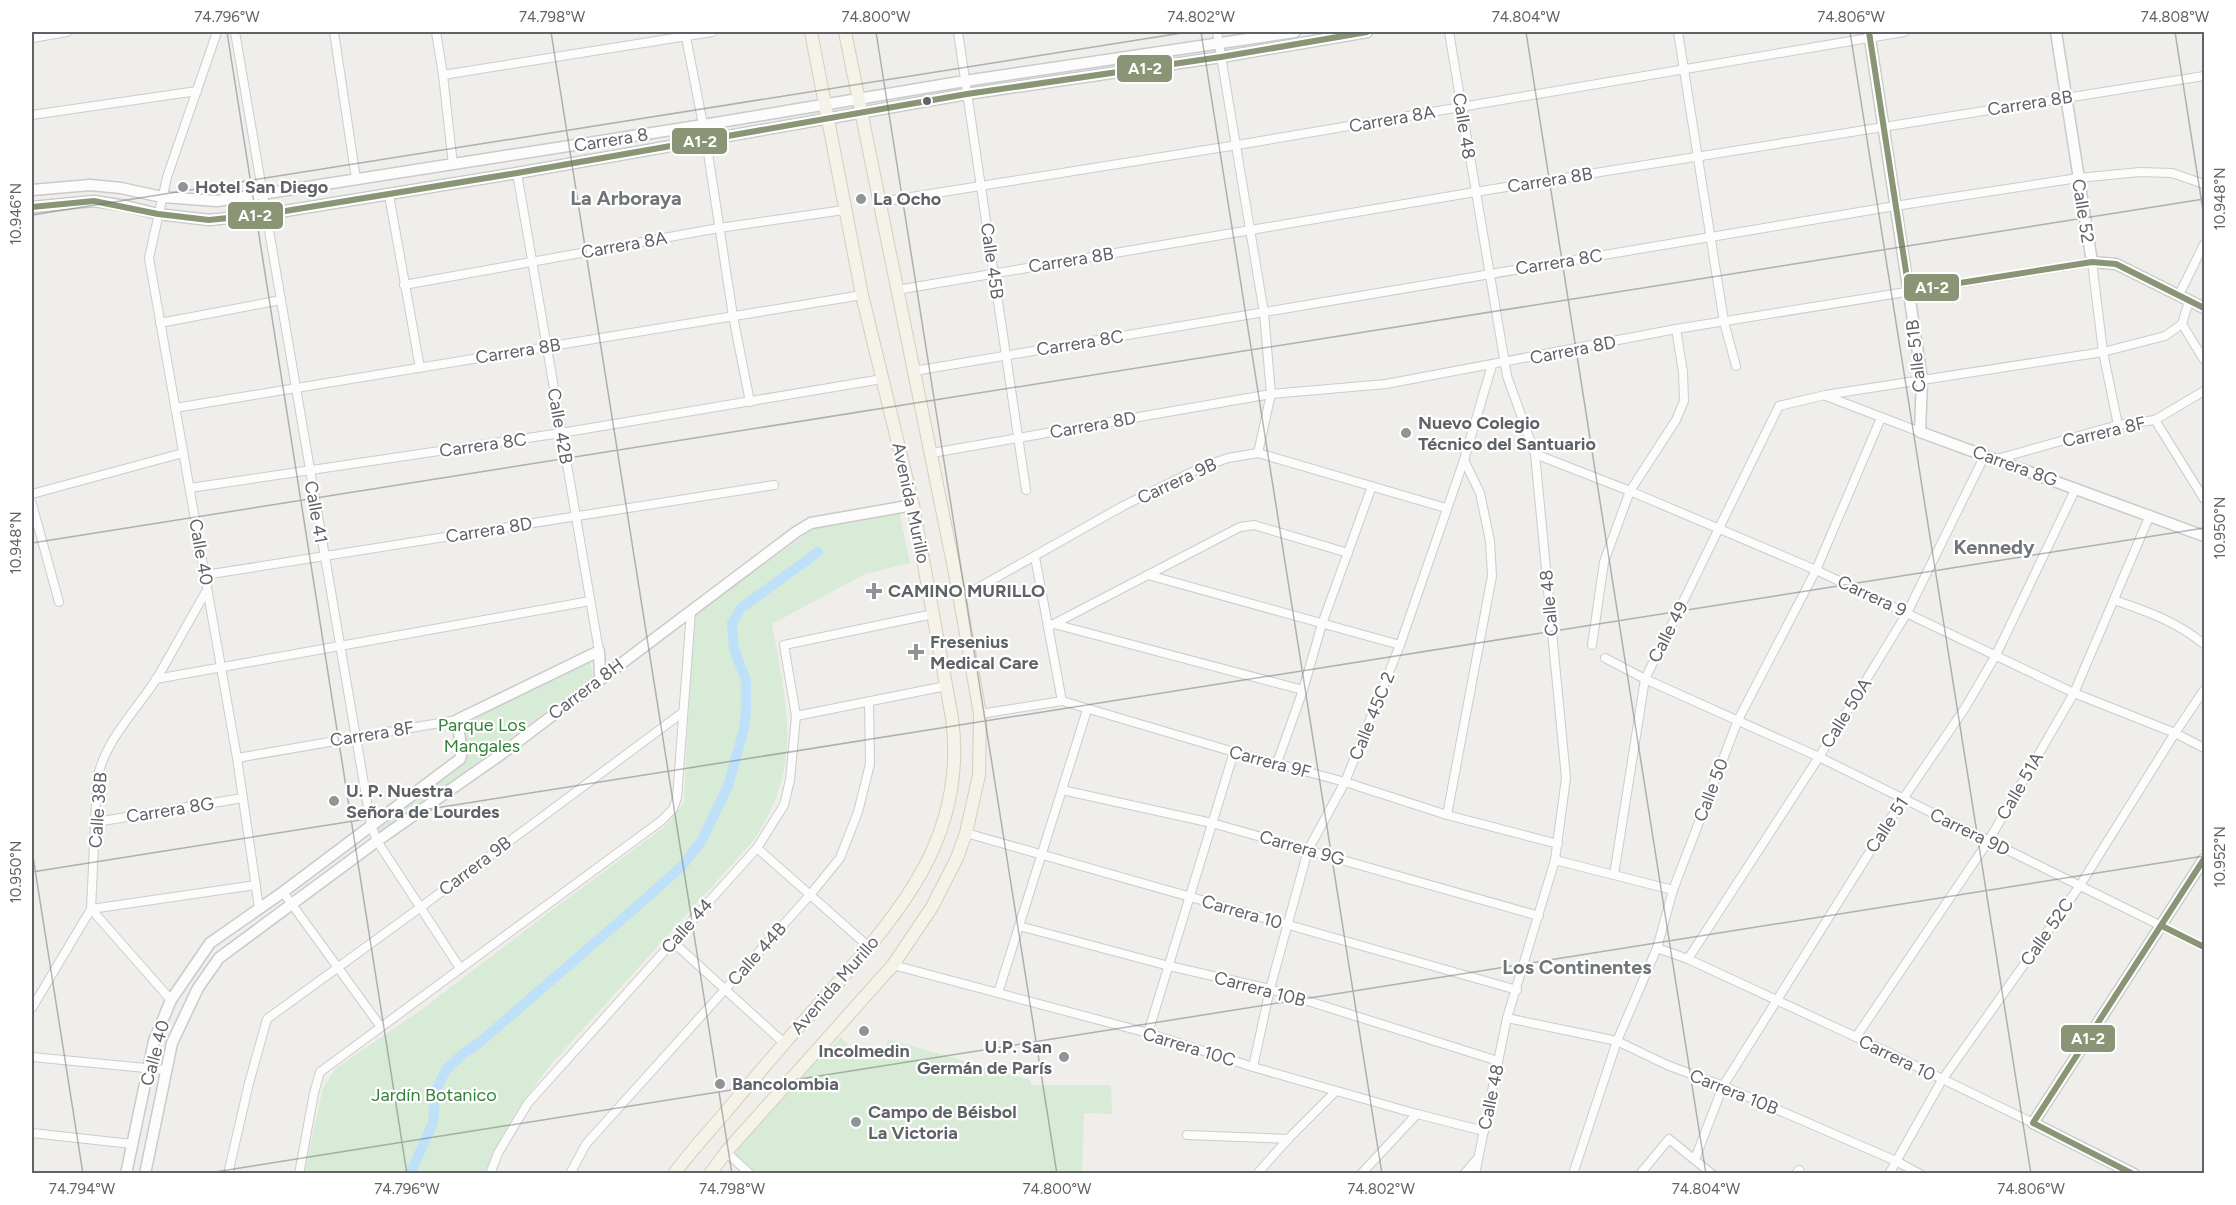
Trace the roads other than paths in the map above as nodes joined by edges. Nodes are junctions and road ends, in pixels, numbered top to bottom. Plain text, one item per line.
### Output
1 (67, 32) edge
2 (217, 32) edge
3 (235, 32) edge
4 (334, 32) edge
5 (436, 32) edge
6 (711, 32) edge
7 (811, 32) edge
8 (845, 32) edge
9 (958, 32) edge
10 (1217, 32) edge
11 (1295, 32) edge
12 (1367, 32) edge
13 (1449, 32) edge
14 (1678, 32) edge
15 (1904, 32) edge
16 (2056, 32) edge
17 (686, 34) edge
18 (1869, 34) edge
19 (32, 38) edge
20 (1219, 44) junction
21 (1221, 57) junction
22 (1684, 69) junction
23 (443, 75) junction
24 (2205, 76) edge
25 (965, 81) junction
26 (197, 91) junction
27 (967, 94) junction
28 (2066, 97) junction
29 (860, 99) junction
30 (824, 105) junction
31 (1461, 107) junction
32 (862, 113) junction
33 (32, 115) edge
34 (827, 119) junction
35 (703, 125) junction
36 (1884, 126) junction
37 (706, 140) junction
38 (1237, 146) junction
39 (1697, 156) junction
40 (453, 165) junction
41 (517, 173) junction
42 (2078, 178) junction
43 (356, 179) junction
44 (981, 184) junction
45 (2205, 184) edge
46 (32, 190) edge
47 (1475, 192) junction
48 (262, 194) junction
49 (389, 195) junction
50 (162, 197) junction
51 (880, 202) junction
52 (1895, 206) junction
53 (32, 207) edge
54 (844, 210) junction
55 (158, 214) junction
56 (267, 214) junction
57 (719, 228) junction
58 (1251, 230) junction
59 (1711, 238) junction
60 (2205, 244) edge
61 (532, 261) junction
62 (2092, 262) junction
63 (993, 273) junction
64 (1489, 273) junction
65 (404, 285) junction
66 (897, 290) junction
67 (1909, 291) junction
68 (862, 295) junction
69 (2184, 298) junction
70 (282, 300) junction
71 (2205, 308) edge
72 (1264, 313) junction
73 (733, 316) junction
74 (1724, 322) junction
75 (160, 323) junction
76 (2182, 324) junction
77 (1676, 329) junction
78 (547, 347) junction
79 (2103, 352) junction
80 (1006, 355) junction
81 (2205, 360) edge
82 (1505, 363) junction
83 (1492, 365) junction
84 (1736, 366) dead end
85 (420, 368) junction
86 (914, 371) junction
87 (882, 379) junction
88 (1922, 379) junction
89 (295, 388) junction
90 (2205, 391) edge
91 (1271, 394) junction
92 (1825, 395) junction
93 (750, 402) junction
94 (175, 408) junction
95 (1881, 418) junction
96 (2155, 420) junction
97 (2118, 425) junction
98 (1920, 432) junction
99 (561, 433) junction
100 (1018, 439) junction
101 (183, 453) junction
102 (932, 453) junction
103 (1258, 453) junction
104 (1534, 454) junction
105 (1985, 455) junction
106 (1997, 459) junction
107 (1464, 460) junction
108 (309, 471) junction
109 (774, 485) dead end
110 (1372, 486) junction
111 (190, 488) junction
112 (2076, 488) junction
113 (1026, 490) dead end
114 (1630, 491) junction
115 (32, 494) edge
116 (2205, 499) edge
117 (32, 504) edge
118 (913, 504) junction
119 (1446, 507) junction
120 (2151, 515) junction
121 (575, 516) junction
122 (1719, 530) junction
123 (2205, 536) edge
124 (1348, 553) junction
125 (323, 556) junction
126 (1035, 557) junction
127 (1816, 570) junction
128 (205, 575) junction
129 (1148, 575) junction
130 (207, 590) junction
131 (960, 598) junction
132 (2114, 600) junction
133 (590, 601) junction
134 (59, 602) dead end
135 (691, 611) junction
136 (1907, 613) junction
137 (933, 615) junction
138 (1322, 624) junction
139 (1051, 626) junction
140 (2205, 644) edge
141 (1400, 645) junction
142 (1592, 645) dead end
143 (339, 646) junction
144 (599, 651) junction
145 (1996, 655) junction
146 (1605, 658) dead end
147 (221, 667) junction
148 (600, 678) junction
149 (156, 679) junction
150 (1645, 679) junction
151 (946, 686) junction
152 (1303, 690) junction
153 (2205, 690) edge
154 (2074, 693) junction
155 (869, 701) junction
156 (1062, 701) junction
157 (1087, 710) junction
158 (682, 713) junction
159 (980, 714) junction
160 (796, 716) junction
161 (457, 720) junction
162 (1738, 720) junction
163 (2175, 733) junction
164 (354, 737) junction
165 (2205, 748) edge
166 (1234, 752) junction
167 (1819, 757) junction
168 (237, 758) junction
169 (1277, 763) junction
170 (1345, 782) junction
171 (1062, 790) junction
172 (243, 798) junction
173 (1903, 799) junction
174 (1447, 815) junction
175 (96, 822) junction
176 (1212, 823) junction
177 (370, 825) junction
178 (966, 833) junction
179 (1989, 840) junction
180 (377, 841) junction
181 (1558, 844) junction
182 (757, 848) junction
183 (1308, 850) junction
184 (1041, 855) junction
185 (2205, 859) edge
186 (1555, 860) junction
187 (1614, 875) junction
188 (256, 885) junction
189 (2079, 887) junction
190 (1673, 890) junction
191 (283, 892) junction
192 (810, 895) junction
193 (1190, 897) junction
194 (292, 904) junction
195 (421, 907) junction
196 (259, 908) junction
197 (91, 909) junction
198 (1539, 916) junction
199 (1287, 925) junction
200 (2162, 926) junction
201 (1019, 927) junction
202 (673, 942) junction
203 (869, 947) junction
204 (2205, 947) edge
205 (1657, 948) junction
206 (219, 958) joint
207 (1688, 959) junction
208 (893, 965) junction
209 (338, 966) junction
210 (1169, 966) junction
211 (460, 968) junction
212 (725, 989) junction
213 (1270, 989) junction
214 (1517, 990) junction
215 (998, 993) junction
216 (171, 1000) junction
217 (1775, 1002) junction
218 (32, 1008) edge
219 (1507, 1018) junction
220 (381, 1027) junction
221 (1148, 1034) junction
222 (1856, 1037) junction
223 (1617, 1041) junction
224 (784, 1043) junction
225 (32, 1057) edge
226 (1498, 1061) junction
227 (1253, 1067) junction
228 (149, 1068) junction
229 (166, 1070) junction
230 (1942, 1080) junction
231 (1723, 1086) junction
232 (1336, 1091) junction
233 (1417, 1114) junction
234 (2033, 1123) junction
235 (1484, 1131) junction
236 (32, 1133) edge
237 (1187, 1135) dead end
238 (1288, 1139) junction
239 (132, 1144) junction
240 (726, 1152) junction
241 (1478, 1158) junction
242 (1695, 1159) junction
243 (1896, 1161) junction
244 (1704, 1171) edge
245 (126, 1173) edge
246 (145, 1173) edge
247 (228, 1173) edge
248 (299, 1173) edge
249 (490, 1173) edge
250 (570, 1173) edge
251 (674, 1173) edge
252 (710, 1173) edge
253 (750, 1173) edge
254 (1257, 1173) edge
255 (1361, 1173) edge
256 (1464, 1173) edge
257 (1475, 1173) edge
258 (1573, 1173) edge
259 (1640, 1173) edge
260 (1712, 1173) edge
261 (1889, 1173) edge
262 (1920, 1173) edge
263 (2134, 1173) edge

1 - 19 street
2 - 26 street, Calle 40
3 - 48 street, Calle 41
4 - 43 street
5 - 23 street
6 - 17 street
7 - 30 main road, Avenida Murillo
8 - 29 main road, Avenida Murillo
9 - 25 street, Calle 45B
10 - 20 street
11 - 20 street, Carrera 8
12 - 21 street, Carrera 8
13 - 31 street, Calle 48
14 - 22 street
15 - 18 street, Carrera 8A
16 - 28 street, Calle 52
17 - 23 street
17 - 35 street
18 - 22 street, Carrera 8A
18 - 36 street, Calle 51B
20 - 21 street
20 - 25 street, Carrera 8
21 - 27 street, Carrera 8
21 - 38 street
22 - 31 street, Carrera 8A
22 - 39 street
23 - 40 street
24 - 28 street, Carrera 8B
25 - 27 street, Calle 45B
25 - 29 street, Carrera 8
26 - 33 street
26 - 50 street, Calle 40
27 - 32 street, Carrera 8
27 - 44 street, Calle 45B
28 - 36 street, Carrera 8B
28 - 42 street, Calle 52
29 - 30 street, Carrera 8
29 - 32 main road, Avenida Murillo
30 - 34 main road, Avenida Murillo
30 - 35 street, Carrera 8
31 - 38 street, Carrera 8A
31 - 47 street, Calle 48
32 - 34 street, Carrera 8
32 - 51 main road, Avenida Murillo
34 - 37 street, Carrera 8
34 - 54 main road, Avenida Murillo
35 - 37 street
35 - 40 street, Carrera 8
36 - 39 street, Carrera 8B
36 - 52 street, Calle 51B
37 - 41 street, Carrera 8
37 - 57 street
38 - 44 street, Carrera 8A
38 - 58 street
39 - 47 street, Carrera 8B
39 - 59 street
40 - 43 street, Carrera 8
41 - 49 street, Carrera 8
41 - 61 street, Calle 42B
42 - 45 street, Carrera 8C
42 - 52 street, Carrera 8C
42 - 62 street, Calle 52
43 - 48 street, Carrera 8
44 - 51 street, Carrera 8A
44 - 63 street, Calle 45B
46 - 50 street, Carrera 8
47 - 58 street, Carrera 8B
47 - 64 street, Calle 48
48 - 50 street, Carrera 8
48 - 56 street, Calle 41
49 - 56 street, Carrera 8
49 - 65 street
50 - 55 street, Calle 40
51 - 66 main road, Avenida Murillo
52 - 59 street, Carrera 8C
52 - 67 street, Calle 51B
53 - 55 street, Carrera 8
54 - 57 street, Carrera 8A
54 - 68 main road, Avenida Murillo
55 - 56 street, Carrera 8
55 - 75 street, Calle 40
56 - 70 street, Calle 41
57 - 61 street, Carrera 8A
57 - 73 street
58 - 63 street, Carrera 8B
58 - 72 street
59 - 64 street, Carrera 8C
59 - 74 street
60 - 69 street
61 - 65 street, Carrera 8A
61 - 78 street, Calle 42B
62 - 67 street, Carrera 8D
62 - 69 street, Carrera 8D
62 - 79 street, Calle 52
63 - 66 street, Carrera 8B
63 - 80 street, Calle 45B
64 - 72 street, Carrera 8C
64 - 82 street, Calle 48
65 - 85 street
66 - 86 main road, Avenida Murillo
67 - 74 street, Carrera 8D
67 - 88 street, Calle 51B
68 - 73 street, Carrera 8B
68 - 87 main road, Avenida Murillo
69 - 71 street, Carrera 8D
69 - 76 street
70 - 75 street
70 - 89 street, Calle 41
72 - 80 street, Carrera 8C
72 - 91 street
73 - 78 street, Carrera 8B
73 - 93 street
74 - 77 street, Carrera 8D
74 - 84 street
75 - 94 street, Calle 40
76 - 79 street
76 - 81 street
77 - 82 street, Carrera 8D
77 - 114 street
78 - 85 street, Carrera 8B
78 - 99 street, Calle 42B
79 - 88 street
79 - 97 street, Calle 52
80 - 86 street, Carrera 8C
80 - 100 street, Calle 45B
82 - 83 street, Carrera 8D
82 - 104 street, Calle 48
83 - 91 street, Carrera 8D
83 - 107 street, Calle 45C 2
85 - 89 street, Carrera 8B
86 - 102 main road, Avenida Murillo
87 - 93 street, Carrera 8C
87 - 118 main road, Avenida Murillo
88 - 92 street
88 - 98 street, Calle 51B
89 - 94 street, Carrera 8B
89 - 108 street, Calle 41
90 - 96 street, Carrera 8F
91 - 100 street, Carrera 8D
91 - 103 street
92 - 95 street, Carrera 8G
92 - 122 street, Calle 49
93 - 99 street, Carrera 8C
94 - 101 street, Calle 40
95 - 98 street, Carrera 8G
95 - 127 street, Calle 50
96 - 97 street, Carrera 8F
96 - 116 street
97 - 106 street, Carrera 8F
98 - 105 street, Carrera 8G
99 - 108 street, Carrera 8C
99 - 121 street, Calle 42B
100 - 102 street, Carrera 8D
100 - 113 street, Calle 45B
101 - 111 street, Calle 40
101 - 115 street
102 - 131 main road, Avenida Murillo
103 - 110 street, Carrera 9B
103 - 126 street, Carrera 9B
104 - 114 street, Carrera 9
104 - 181 street, Calle 48
105 - 106 street, Carrera 8G
105 - 136 street, Calle 50A
106 - 112 street, Carrera 8G
107 - 119 street, Calle 45C 2
107 - 174 street
108 - 111 street, Carrera 8C
108 - 125 street, Calle 41
109 - 121 street, Carrera 8D
110 - 119 street, Carrera 9B
110 - 124 street
111 - 128 street, Calle 40
112 - 120 street, Carrera 8G
112 - 145 street, Calle 51
114 - 122 street, Carrera 9
114 - 142 street
117 - 134 street
118 - 135 street, Carrera 8H
118 - 137 main road, Avenida Murillo
119 - 141 street, Calle 45C 2
120 - 123 street, Carrera 8G
120 - 132 street, Calle 51A
121 - 125 street, Carrera 8D
121 - 133 street, Calle 42B
122 - 127 street, Carrera 9
122 - 150 street, Calle 49
124 - 129 street
124 - 138 street
125 - 128 street, Carrera 8D
125 - 143 street, Calle 41
126 - 131 street, Carrera 9B
126 - 139 street
127 - 136 street, Carrera 9
127 - 162 street, Calle 50
128 - 130 street, Calle 40
129 - 138 street
129 - 139 street
130 - 147 street, Calle 40
130 - 149 street, Calle 38B
131 - 159 main road, Avenida Murillo
132 - 140 street
132 - 154 street, Calle 51A
133 - 143 street
133 - 144 street, Calle 42B
135 - 148 street, Carrera 8H
135 - 158 street
136 - 145 street, Carrera 9
136 - 167 street, Calle 50A
137 - 151 main road, Avenida Murillo
137 - 160 street, Calle 44
138 - 141 street
138 - 152 street
139 - 152 street
139 - 156 street
141 - 170 street, Calle 45C 2
143 - 147 street
143 - 164 street, Calle 41
144 - 148 street, Calle 42B
144 - 161 street, Carrera 8F
145 - 154 street, Carrera 9
145 - 173 street, Calle 51
146 - 150 street, Carrera 9D
147 - 149 street
147 - 168 street, Calle 40
148 - 180 street, Carrera 8H
149 - 175 street, Calle 38B
150 - 162 street, Carrera 9D
150 - 187 street, Calle 49
151 - 155 street
151 - 203 main road, Avenida Murillo
152 - 169 street
153 - 163 street, Calle 52C
154 - 163 street, Carrera 9
154 - 179 street, Calle 51A
155 - 160 street
155 - 192 street, Calle 44B
156 - 157 street, Carrera 9F
156 - 159 street, Carrera 9F
157 - 166 street, Carrera 9F
157 - 171 street
158 - 195 street, Carrera 9B
158 - 211 street
159 - 178 main road, Avenida Murillo
160 - 182 street, Calle 44
161 - 164 street, Carrera 8F
161 - 177 street
162 - 167 street, Carrera 9D
162 - 190 street, Calle 50
163 - 165 street, Carrera 9
163 - 189 street, Calle 52C
164 - 168 street, Carrera 8F
164 - 177 street, Calle 41
166 - 169 street, Carrera 9F
166 - 176 street
167 - 173 street, Carrera 9D
167 - 207 street, Calle 50A
168 - 172 street, Calle 40
169 - 170 street, Carrera 9F
170 - 174 street, Carrera 9F
170 - 183 street, Calle 45C 2
171 - 176 street, Carrera 9G
171 - 184 street
172 - 175 street, Carrera 8G
172 - 188 street, Calle 40
173 - 179 street, Carrera 9D
173 - 217 street, Calle 51
174 - 181 street, Carrera 9F
175 - 197 street, Calle 38B
176 - 183 street, Carrera 9G
176 - 193 street
177 - 180 street, Calle 41
177 - 191 street
178 - 184 street, Carrera 10
178 - 208 main road, Avenida Murillo
179 - 189 street, Carrera 9D
179 - 222 street, Calle 51A
180 - 194 street, Carrera 8H
180 - 195 street, Calle 41
181 - 186 street, Calle 48
182 - 192 street
182 - 202 street, Calle 44
183 - 198 street, Carrera 9G
183 - 199 street, Calle 45C 2
184 - 193 street, Carrera 10
184 - 201 street
185 - 200 street
186 - 187 street
186 - 198 street, Calle 48
187 - 190 street
188 - 196 street, Calle 40
188 - 197 street
189 - 200 street, Carrera 9D
189 - 230 street, Calle 52C
190 - 205 street, Calle 50
191 - 194 street
191 - 196 street
192 - 203 street
192 - 212 street, Calle 44B
193 - 199 street, Carrera 10
193 - 210 street
194 - 206 street, Carrera 8H
194 - 209 street
195 - 209 street, Carrera 9B
195 - 211 street, Calle 41
196 - 216 street, Calle 40
197 - 216 street
197 - 218 street, Calle 38B
198 - 214 street, Calle 48
199 - 213 street, Calle 45C 2
199 - 214 street, Carrera 10
200 - 204 street, Carrera 9D
200 - 234 street
201 - 210 street, Carrera 10B
201 - 215 street
202 - 212 street
202 - 249 street, Calle 44
203 - 224 main road, Avenida Murillo
205 - 207 street, Carrera 10
205 - 223 street, Calle 50
206 - 229 street, Calle 40
207 - 217 street, Carrera 10
208 - 215 street, Carrera 10C
208 - 240 main road, Avenida Murillo
209 - 220 street
209 - 247 street, Carrera 9B
210 - 213 street, Carrera 10B
210 - 221 street
211 - 220 street
212 - 224 street
212 - 250 street, Calle 44B
213 - 226 street, Carrera 10B
213 - 227 street, Calle 45C 2
214 - 219 street, Calle 48
215 - 221 street, Carrera 10C
216 - 228 street, Calle 40
217 - 222 street, Carrera 10
217 - 231 street, Calle 51
219 - 223 street, Carrera 10B
219 - 226 street, Calle 48
220 - 248 street
221 - 227 street, Carrera 10C
222 - 230 street, Carrera 10
223 - 231 street, Carrera 10B
223 - 258 street, Calle 50
224 - 251 main road, Avenida Murillo
225 - 228 street
226 - 235 street, Calle 48
227 - 232 street, Carrera 10C
228 - 229 street
228 - 239 street, Calle 40
229 - 246 street, Calle 40
230 - 234 street, Carrera 10
230 - 243 street, Calle 52C
231 - 242 street, Calle 51
231 - 243 street, Carrera 10B
232 - 233 street, Carrera 10C
232 - 238 street
233 - 235 street, Carrera 10C
233 - 255 street
234 - 263 street, Carrera 10
235 - 241 street, Calle 48
236 - 239 street
237 - 238 street
238 - 254 street
239 - 245 street, Calle 40
240 - 252 main road, Avenida Murillo
240 - 253 street
241 - 256 street
241 - 257 street, Calle 48
242 - 244 street
242 - 259 street
243 - 261 street, Calle 52C
243 - 262 street, Carrera 10B
244 - 260 street

